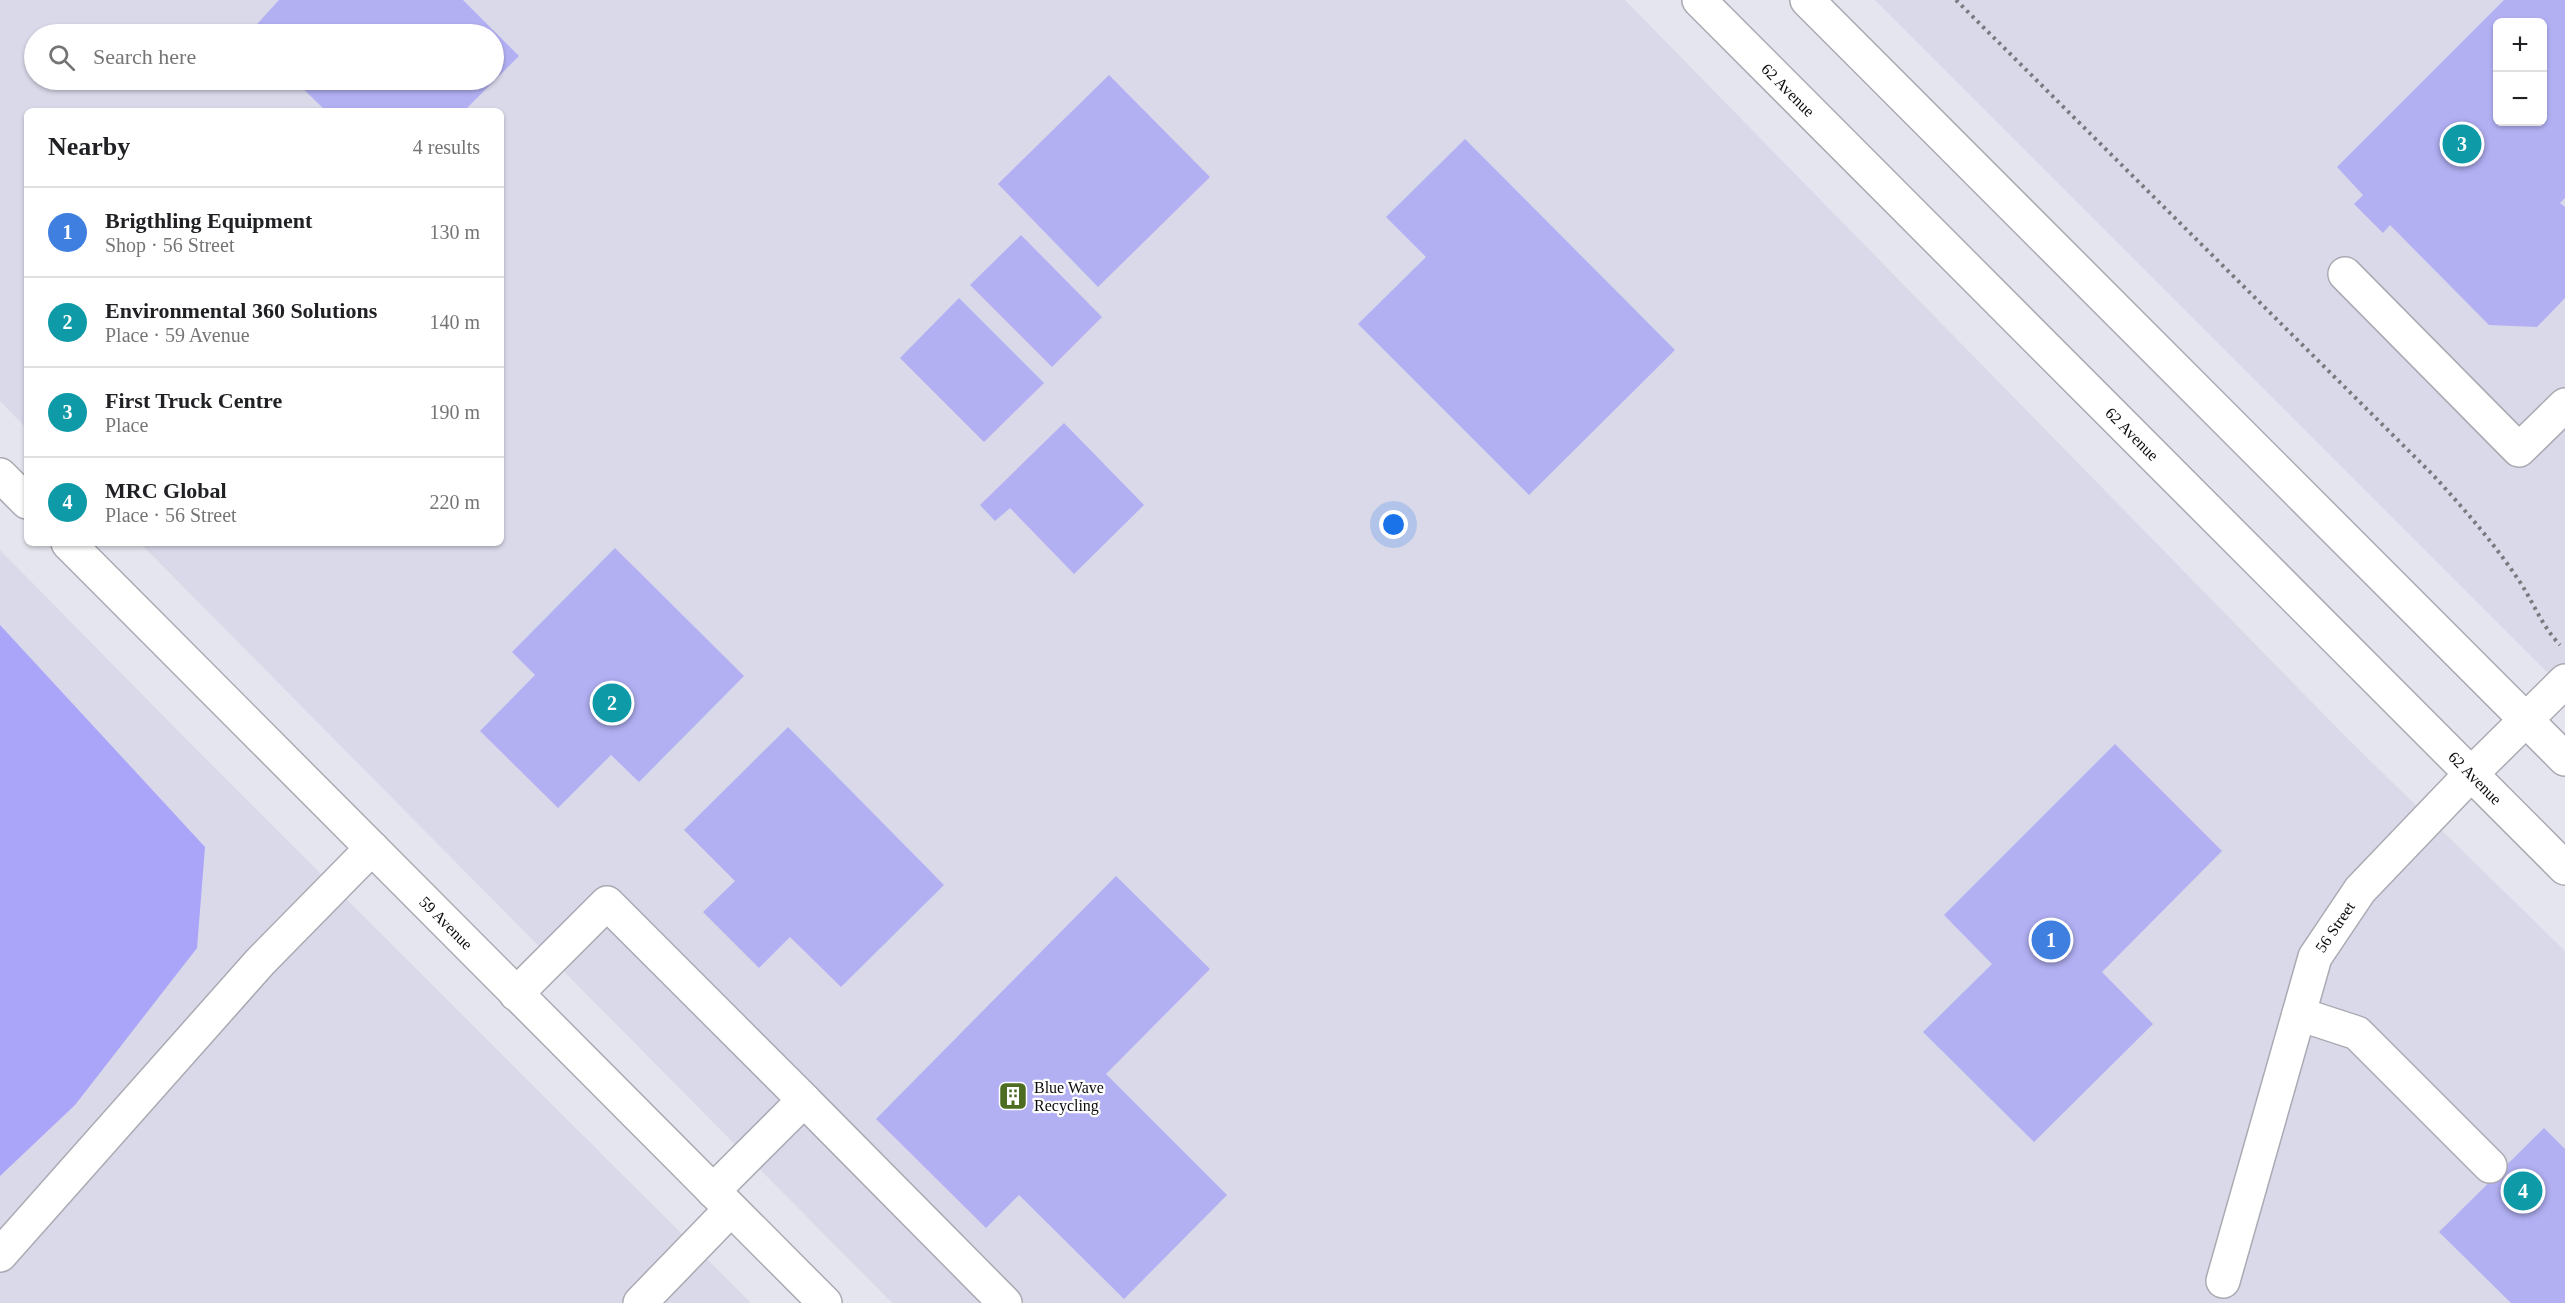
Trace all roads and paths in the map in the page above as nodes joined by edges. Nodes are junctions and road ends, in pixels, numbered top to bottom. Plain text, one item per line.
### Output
1 (1699, 0) edge
2 (1807, 0) edge
3 (1956, 0) edge
4 (2345, 274) dead end
5 (2565, 405) edge
6 (0, 475) edge
7 (24, 499) edge
8 (71, 546) edge
9 (2565, 649) edge
10 (2565, 681) edge
11 (2526, 720) junction
12 (2565, 759) edge
13 (2471, 774) junction
14 (372, 848) junction
15 (2565, 868) edge
16 (516, 994) junction
17 (2299, 1014) junction
18 (804, 1100) junction
19 (2490, 1166) dead end
20 (722, 1200) junction
21 (0, 1256) edge
22 (2223, 1281) dead end
23 (640, 1303) edge
24 (825, 1303) edge
25 (1005, 1303) edge

1 - 13 main road, 62 Avenue
2 - 11 main road
3 - 9 path
4 - 5 main road
6 - 7 main road
8 - 14 main road, 59 Avenue
10 - 11 main road, 56 Street
11 - 12 main road
11 - 13 main road, 56 Street
13 - 15 main road, 62 Avenue
13 - 17 main road, 56 Street
14 - 16 main road, 59 Avenue
14 - 21 main road
16 - 18 main road
16 - 20 main road, 59 Avenue
17 - 19 main road
17 - 22 main road, 56 Street
18 - 20 main road
18 - 25 main road
20 - 23 main road
20 - 24 main road, 59 Avenue

